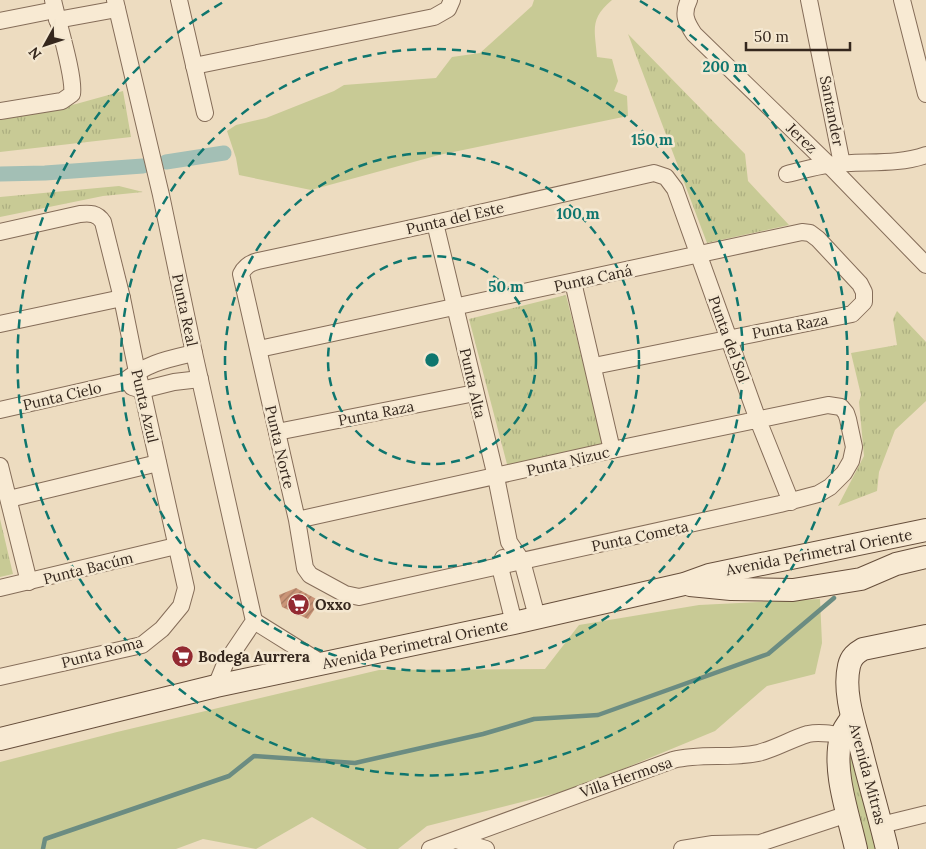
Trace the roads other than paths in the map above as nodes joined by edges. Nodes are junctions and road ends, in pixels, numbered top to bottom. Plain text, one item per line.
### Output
1 (179, 0) edge
2 (452, 0) edge
3 (809, 0) edge
4 (902, 0) edge
5 (116, 4) edge
6 (687, 5) edge
7 (55, 10) edge
8 (0, 21) edge
9 (194, 66) junction
10 (926, 94) edge
11 (0, 111) edge
12 (205, 113) dead end
13 (926, 155) edge
14 (836, 164) junction
15 (787, 174) dead end
16 (666, 177) joint
17 (435, 223) junction
18 (0, 232) edge
19 (699, 254) junction
20 (924, 260) edge
21 (245, 267) joint
22 (574, 282) junction
23 (122, 298) junction
24 (864, 302) joint
25 (455, 308) junction
26 (0, 324) edge
27 (729, 337) junction
28 (259, 349) junction
29 (194, 353) junction
30 (594, 366) junction
31 (136, 372) junction
32 (200, 380) junction
33 (124, 382) junction
34 (142, 390) junction
35 (475, 393) junction
36 (840, 408) joint
37 (0, 410) edge
38 (758, 420) junction
39 (277, 432) junction
40 (612, 450) junction
41 (158, 463) junction
42 (0, 466) edge
43 (496, 477) junction
44 (9, 499) junction
45 (791, 502) junction
46 (297, 520) junction
47 (926, 530) edge
48 (509, 542) junction
49 (176, 546) junction
50 (926, 556) edge
51 (786, 560) junction
52 (522, 562) junction
53 (896, 564) junction
54 (500, 567) junction
55 (28, 582) junction
56 (684, 584) junction
57 (0, 588) edge
58 (184, 597) joint
59 (359, 597) joint
60 (537, 617) junction
61 (254, 621) junction
62 (514, 623) junction
63 (926, 636) edge
64 (323, 664) junction
65 (0, 677) edge
66 (216, 686) junction
67 (850, 730) junction
68 (0, 739) edge
69 (848, 814) junction
70 (926, 814) edge
71 (881, 824) junction
72 (456, 840) junction
73 (761, 846) edge
74 (430, 849) edge
75 (486, 849) edge
76 (682, 849) edge
77 (856, 849) edge
78 (887, 849) edge

1 - 9 street
2 - 9 street
3 - 14 street, Santander
4 - 10 street
5 - 7 street
5 - 29 street, Punta Real
6 - 14 street, Jerez
7 - 8 street
7 - 11 street
9 - 12 street
13 - 14 street
14 - 15 street
14 - 20 street, Jerez
16 - 17 street, Punta del Este
16 - 19 street, Punta del Sol
17 - 21 street, Punta del Este
17 - 25 street, Punta Alta
18 - 23 street, Punta Azul
19 - 22 street, Punta Caná
19 - 24 street, Punta Caná
19 - 27 street, Punta del Sol
21 - 28 street, Punta Norte
22 - 25 street, Punta Caná
22 - 30 street
23 - 26 street
23 - 31 street, Punta Azul
24 - 27 street, Punta Raza
25 - 28 street, Punta Caná
25 - 35 street, Punta Alta
27 - 30 street, Punta Raza
27 - 38 street, Punta del Sol
28 - 39 street, Punta Norte
29 - 31 street, Punta Cielo
29 - 32 street, Punta Real
30 - 40 street
31 - 33 street, Punta Cielo
31 - 34 street, Punta Azul
32 - 34 street
32 - 61 street, Punta Real
33 - 34 street
33 - 37 street, Punta Cielo
34 - 41 street, Punta Azul
35 - 39 street, Punta Raza
35 - 43 street, Punta Alta
36 - 38 street, Punta Nizuc
36 - 45 street, Punta Cometa
38 - 40 street, Punta Nizuc
38 - 45 street, Punta del Sol
39 - 46 street, Punta Norte
40 - 43 street, Punta Nizuc
41 - 44 street
41 - 49 street, Punta Azul
42 - 44 street
43 - 46 street, Punta Nizuc
43 - 48 street, Punta Alta
44 - 55 street
45 - 52 street, Punta Cometa
46 - 59 street, Punta Norte
47 - 51 street, Avenida Perimetral Oriente
48 - 52 street, Punta Alta
48 - 54 street
49 - 55 street, Punta Bacúm
49 - 58 street, Punta Azul
50 - 53 street, Avenida Perimetral Oriente
51 - 53 street
51 - 56 street, Avenida Perimetral Oriente
52 - 54 street, Punta Cometa
52 - 60 street, Punta Alta
53 - 56 street, Avenida Perimetral Oriente
54 - 59 street, Punta Cometa
54 - 62 street
55 - 57 street, Punta Bacúm
56 - 60 street, Avenida Perimetral Oriente
58 - 65 street, Punta Roma
60 - 62 street, Avenida Perimetral Oriente
61 - 64 street
61 - 66 street
62 - 64 street, Avenida Perimetral Oriente
63 - 67 street
64 - 66 street, Avenida Perimetral Oriente
66 - 68 street, Avenida Perimetral Oriente
67 - 69 street, Avenida Mitras
67 - 71 street, Avenida Mitras
67 - 72 street, Villa Hermosa
69 - 73 street
69 - 77 street, Avenida Mitras
70 - 71 street
71 - 78 street, Avenida Mitras
72 - 74 street, Villa Hermosa
72 - 75 street
73 - 76 street

